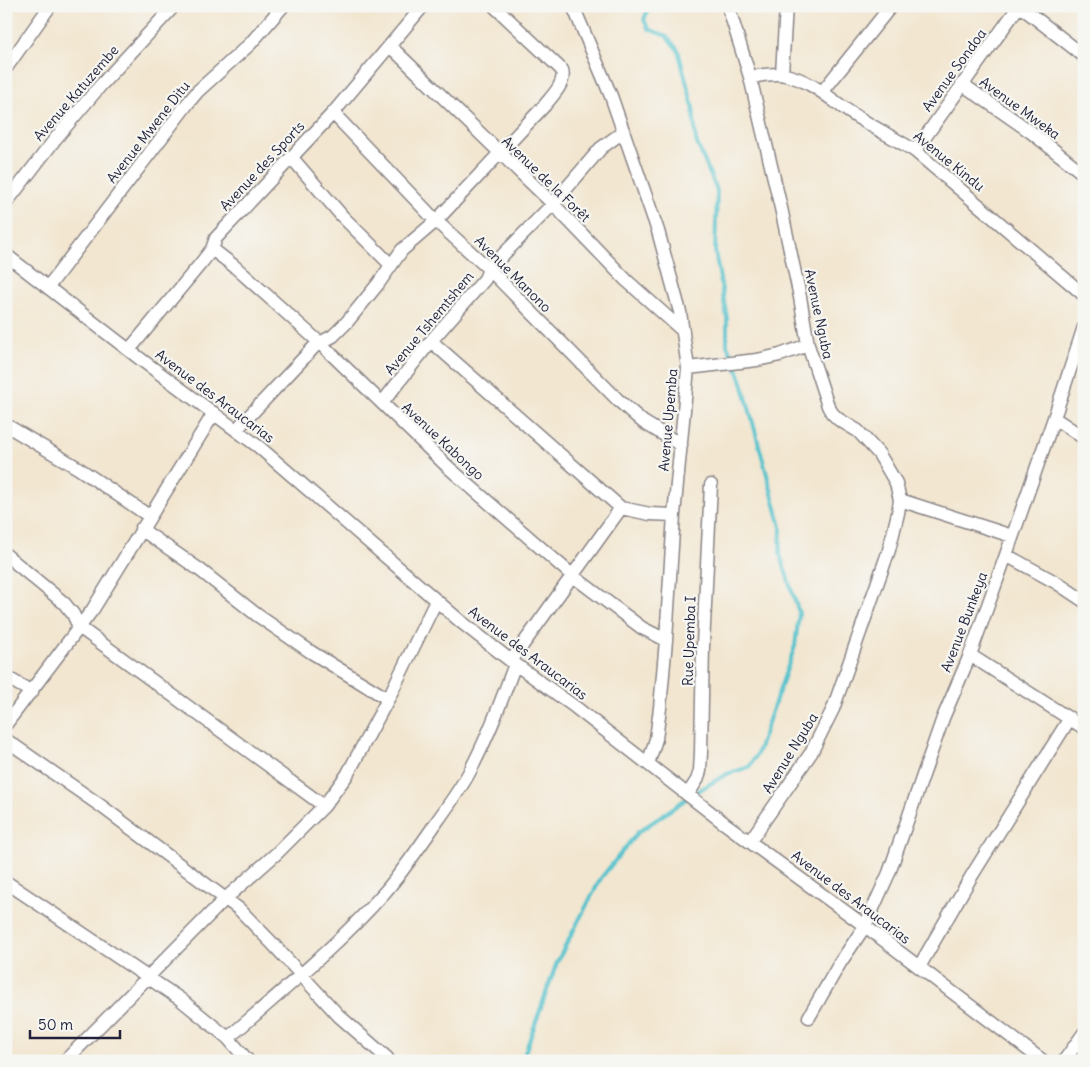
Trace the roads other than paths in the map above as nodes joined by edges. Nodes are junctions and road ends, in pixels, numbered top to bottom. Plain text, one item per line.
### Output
1 (50, 6) edge
2 (174, 6) edge
3 (284, 6) edge
4 (423, 6) edge
5 (494, 6) edge
6 (573, 6) edge
7 (728, 6) edge
8 (786, 6) edge
9 (890, 6) edge
10 (1020, 6) edge
11 (390, 46) junction
12 (1084, 56) edge
13 (6, 68) edge
14 (782, 74) junction
15 (750, 77) junction
16 (962, 84) junction
17 (823, 91) junction
18 (333, 113) junction
19 (622, 132) junction
20 (915, 151) junction
21 (499, 154) junction
22 (292, 158) junction
23 (1084, 174) edge
24 (6, 203) edge
25 (553, 204) junction
26 (436, 221) junction
27 (212, 249) junction
28 (6, 255) edge
29 (391, 265) junction
30 (489, 270) junction
31 (48, 287) junction
32 (1084, 295) edge
33 (1084, 327) edge
34 (683, 331) junction
35 (431, 342) junction
36 (320, 343) junction
37 (808, 345) junction
38 (128, 350) junction
39 (688, 368) junction
40 (382, 404) junction
41 (214, 413) junction
42 (1054, 418) junction
43 (6, 425) edge
44 (236, 430) junction
45 (1084, 438) edge
46 (682, 445) junction
47 (712, 485) dead end
48 (900, 500) junction
49 (621, 508) junction
50 (674, 515) junction
51 (149, 516) junction
52 (141, 529) junction
53 (1012, 536) junction
54 (6, 555) edge
55 (1006, 555) junction
56 (573, 576) junction
57 (436, 601) junction
58 (1084, 601) edge
59 (79, 628) junction
60 (666, 640) junction
61 (970, 655) junction
62 (513, 662) junction
63 (6, 677) edge
64 (32, 692) junction
65 (388, 699) junction
66 (1070, 718) junction
67 (6, 724) edge
68 (1084, 728) edge
69 (6, 740) edge
70 (648, 764) junction
71 (688, 794) junction
72 (324, 806) junction
73 (750, 841) junction
74 (6, 882) edge
75 (225, 899) junction
76 (865, 926) junction
77 (919, 967) junction
78 (301, 974) junction
79 (148, 978) junction
80 (809, 1017) dead end
81 (1084, 1033) edge
82 (228, 1038) junction
83 (387, 1058) dead end
84 (70, 1060) edge
85 (248, 1061) edge
86 (1043, 1061) edge
87 (1064, 1061) edge

1 - 13 street
2 - 24 street, Avenue Katuzembe
3 - 31 street, Avenue Mwene Ditu
4 - 11 street, Avenue des Sports
5 - 21 street
6 - 19 street, Avenue Upemba
7 - 15 street, Avenue Nguba
8 - 14 street
9 - 17 street
10 - 12 street
10 - 16 street, Avenue Sondoa
11 - 18 street, Avenue des Sports
11 - 21 street, Avenue de la Forêt
14 - 15 street, Avenue Kindu
14 - 17 street, Avenue Kindu
15 - 37 street, Avenue Nguba
16 - 20 street, Avenue Sondoa
16 - 23 street, Avenue Mweka
17 - 20 street, Avenue Kindu
18 - 22 street, Avenue des Sports
18 - 26 street, Avenue Manono
19 - 25 street, Avenue Tshemtshem
19 - 34 street, Avenue Upemba
20 - 32 street, Avenue Kindu
21 - 25 street, Avenue de la Forêt
21 - 26 street
22 - 27 street, Avenue des Sports
22 - 29 street
25 - 30 street, Avenue Tshemtshem
25 - 34 street, Avenue de la Forêt
26 - 29 street
26 - 30 street, Avenue Manono
27 - 36 street, Avenue Kabongo
27 - 38 street, Avenue des Sports
28 - 31 street, Avenue des Araucarias
29 - 36 street
30 - 35 street, Avenue Tshemtshem
30 - 46 street, Avenue Manono
31 - 38 street, Avenue des Araucarias
33 - 42 street, Avenue Bunkeya
34 - 39 street, Avenue Upemba
35 - 40 street, Avenue Tshemtshem
35 - 49 street
36 - 40 street, Avenue Kabongo
36 - 44 street
37 - 39 street
37 - 48 street, Avenue Nguba
38 - 41 street, Avenue des Araucarias
39 - 46 street, Avenue Upemba
40 - 56 street, Avenue Kabongo
41 - 44 street, Avenue des Araucarias
41 - 51 street
42 - 45 street
42 - 53 street, Avenue Bunkeya
43 - 51 street
44 - 57 street, Avenue des Araucarias
46 - 50 street, Avenue Upemba
47 - 71 street, Rue Upemba I
48 - 53 street
48 - 73 street, Avenue Nguba
49 - 50 street
49 - 56 street
50 - 60 street, Avenue Upemba
51 - 52 street
52 - 59 street
52 - 65 street
53 - 55 street, Avenue Bunkeya
54 - 59 street
55 - 58 street
55 - 61 street, Avenue Bunkeya
56 - 60 street, Avenue Kabongo
56 - 62 street
57 - 62 street, Avenue des Araucarias
57 - 65 street
59 - 64 street
59 - 72 street
60 - 70 street, Avenue Upemba
61 - 66 street
61 - 76 street, Avenue Bunkeya
62 - 70 street, Avenue des Araucarias
62 - 78 street
63 - 64 street
64 - 67 street
65 - 72 street
66 - 68 street
66 - 77 street
69 - 75 street
70 - 71 street, Avenue des Araucarias
71 - 73 street, Avenue des Araucarias
72 - 75 street
73 - 76 street, Avenue des Araucarias
74 - 79 street
75 - 78 street
75 - 79 street
76 - 77 street, Avenue des Araucarias
76 - 80 street, Avenue Bunkeya
77 - 86 street, Avenue des Araucarias
78 - 82 street
78 - 83 street
79 - 82 street
79 - 84 street
81 - 87 street
82 - 85 street

